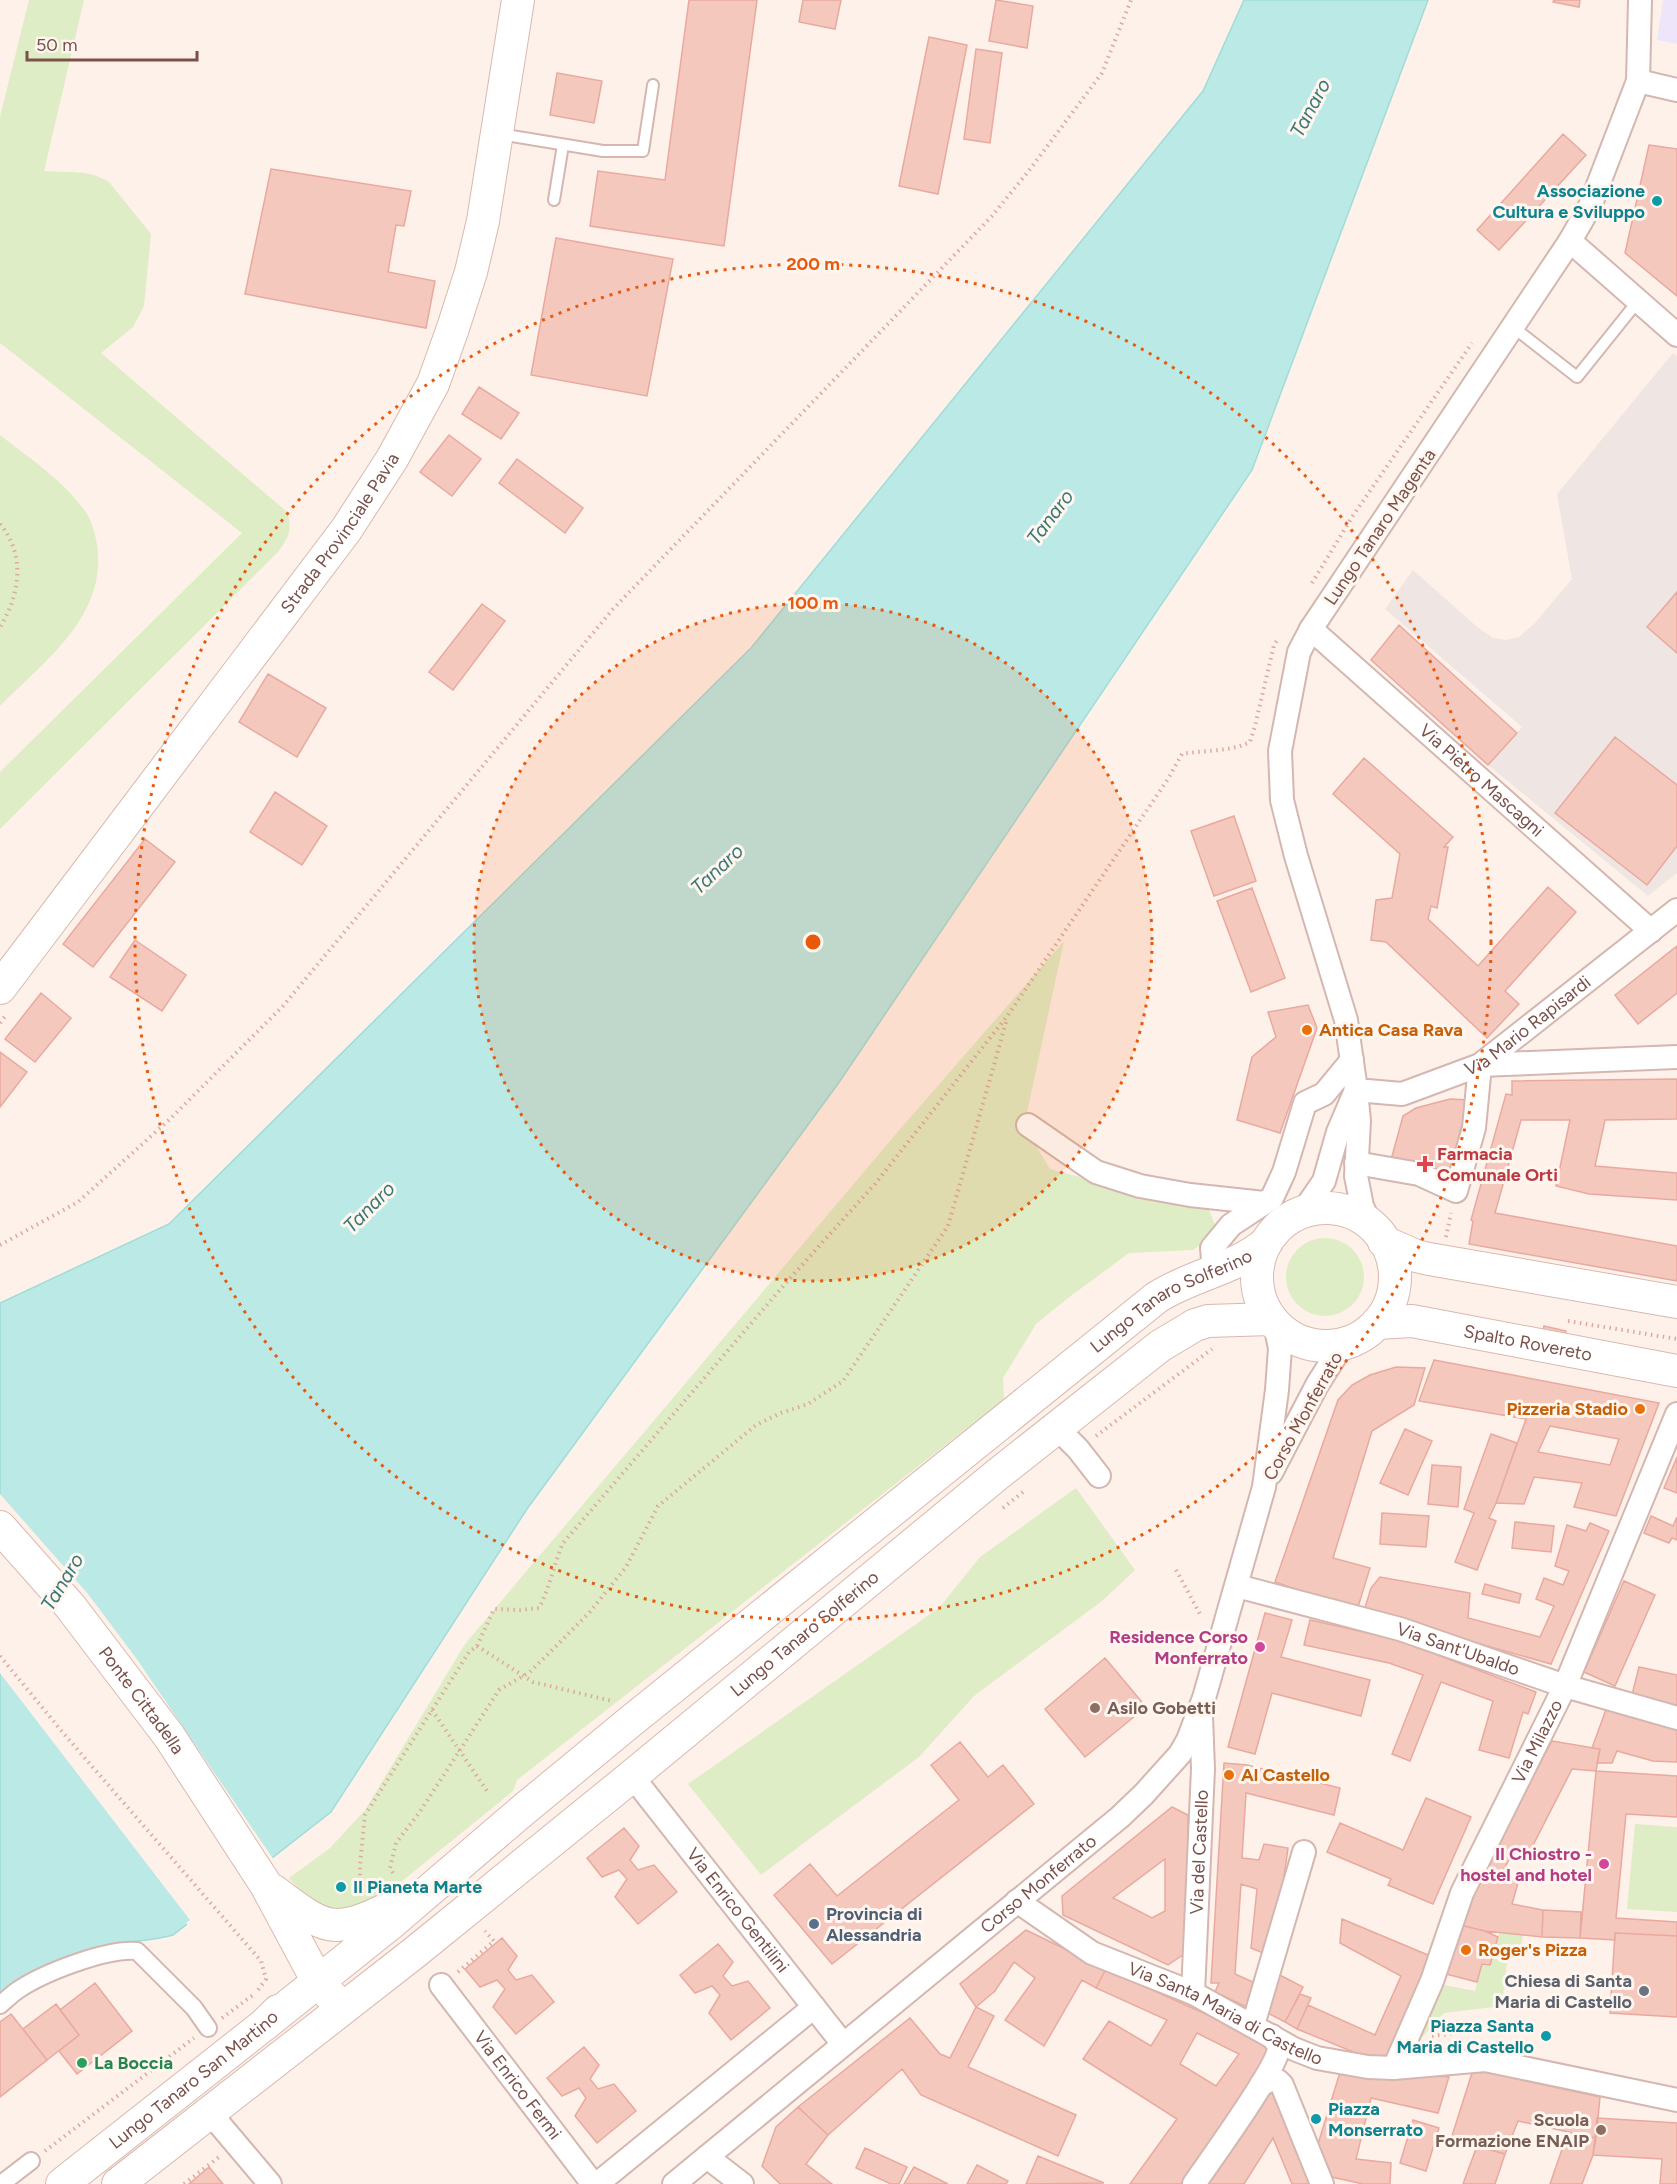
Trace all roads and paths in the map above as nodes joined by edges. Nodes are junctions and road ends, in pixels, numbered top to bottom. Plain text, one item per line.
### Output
1 (518, 0) edge
2 (1131, 0) edge
3 (1640, 0) edge
4 (1638, 81) junction
5 (653, 85) dead end
6 (1677, 90) edge
7 (496, 134) junction
8 (563, 145) junction
9 (554, 200) dead end
10 (1570, 242) junction
11 (1638, 301) junction
12 (1514, 327) junction
13 (1677, 335) edge
14 (0, 524) edge
15 (0, 627) edge
16 (1311, 629) junction
17 (1238, 748) dead end
18 (1677, 910) edge
19 (1652, 931) junction
20 (0, 988) edge
21 (1008, 1015) junction
22 (1677, 1058) edge
23 (1352, 1060) junction
24 (1480, 1065) junction
25 (1356, 1090) junction
26 (1028, 1125) dead end
27 (1356, 1163) junction
28 (1456, 1191) junction
29 (1264, 1203) junction
30 (1302, 1213) junction
31 (1378, 1234) junction
32 (1266, 1243) junction
33 (1444, 1244) dead end
34 (0, 1245) edge
35 (1214, 1271) junction
36 (1677, 1302) edge
37 (1273, 1321) junction
38 (1377, 1323) junction
39 (1220, 1343) dead end
40 (1343, 1344) junction
41 (1677, 1371) edge
42 (1677, 1414) edge
43 (1068, 1438) junction
44 (1099, 1476) dead end
45 (1264, 1488) junction
46 (1023, 1491) dead end
47 (996, 1514) dead end
48 (0, 1527) edge
49 (1176, 1570) dead end
50 (1237, 1586) junction
51 (1200, 1614) dead end
52 (477, 1646) junction
53 (0, 1656) edge
54 (522, 1677) junction
55 (1565, 1686) junction
56 (612, 1701) dead end
57 (432, 1710) junction
58 (1200, 1710) junction
59 (1677, 1718) edge
60 (460, 1751) junction
61 (632, 1776) junction
62 (489, 1794) dead end
63 (1304, 1852) dead end
64 (462, 1861) junction
65 (393, 1873) dead end
66 (368, 1894) dead end
67 (1017, 1901) junction
68 (289, 1915) junction
69 (485, 1931) dead end
70 (325, 1976) junction
71 (448, 1980) joint
72 (1193, 1993) junction
73 (350, 2003) junction
74 (0, 2005) edge
75 (814, 2007) junction
76 (265, 2024) junction
77 (1509, 2026) dead end
78 (208, 2028) junction
79 (1263, 2030) junction
80 (1432, 2037) dead end
81 (843, 2044) junction
82 (1323, 2059) junction
83 (1394, 2068) junction
84 (249, 2083) joint
85 (1276, 2086) junction
86 (1677, 2100) edge
87 (210, 2113) junction
88 (236, 2143) junction
89 (707, 2157) junction
90 (31, 2161) joint
91 (1, 2184) edge
92 (62, 2184) edge
93 (118, 2184) edge
94 (184, 2184) edge
95 (270, 2184) edge
96 (595, 2184) edge
97 (674, 2184) edge
98 (742, 2184) edge
99 (1194, 2184) edge
100 (1322, 2184) edge

1 - 7 main road, Strada Provinciale Pavia
2 - 34 path
3 - 4 street, Lungo Tanaro Magenta
4 - 6 street
4 - 10 street, Lungo Tanaro Magenta
5 - 8 lane
7 - 8 lane
7 - 20 main road, Strada Provinciale Pavia
8 - 9 lane
10 - 11 street
10 - 12 street, Lungo Tanaro Magenta
11 - 12 lane
11 - 13 street
12 - 16 street, Lungo Tanaro Magenta
14 - 15 path
16 - 19 street, Via Pietro Mascagni
16 - 23 street, Lungo Tanaro Magenta
17 - 21 path
18 - 19 street, Via Mario Rapisardi
19 - 24 street, Via Mario Rapisardi
21 - 52 path
21 - 54 path
22 - 24 street
23 - 25 street, Lungo Tanaro Magenta
23 - 29 street
24 - 25 street, Via Mario Rapisardi
24 - 28 street
25 - 27 street, Lungo Tanaro Magenta
25 - 30 street
26 - 29 street
27 - 28 street
27 - 31 street, Lungo Tanaro Magenta
28 - 33 path
29 - 35 street
30 - 31 main road
30 - 32 main road
31 - 36 main road
31 - 38 main road
32 - 35 main road, Lungo Tanaro Solferino
32 - 37 main road
35 - 64 main road, Lungo Tanaro Solferino
37 - 40 main road
37 - 43 main road, Lungo Tanaro Solferino
37 - 45 street, Corso Monferrato
38 - 40 main road
38 - 41 main road, Spalto Rovereto
39 - 43 path
40 - 45 street, Corso Monferrato
42 - 55 street, Via Milazzo
43 - 44 street
43 - 61 main road, Lungo Tanaro Solferino
45 - 50 street, Corso Monferrato
46 - 47 path
48 - 68 main road, Ponte Cittadella
49 - 51 path
50 - 55 street, Via Sant'Ubaldo
50 - 58 street, Corso Monferrato
52 - 54 path
52 - 57 path
53 - 78 path
54 - 56 path
54 - 60 path
55 - 59 street, Via Sant'Ubaldo
55 - 83 street, Via Milazzo
57 - 60 path
57 - 66 path
58 - 67 street, Corso Monferrato
58 - 72 street, Via del Castello
60 - 62 path
60 - 65 path
61 - 73 main road, Lungo Tanaro Solferino
61 - 75 street, Via Enrico Gentilini
63 - 79 street
64 - 68 main road, Lungo Tanaro Solferino
64 - 70 main road, Lungo Tanaro Solferino
67 - 72 street, Via Santa Maria di Castello
67 - 81 street, Corso Monferrato
68 - 70 main road
68 - 76 main road, Lungo Tanaro San Martino
69 - 71 path
70 - 73 main road
70 - 76 main road, Lungo Tanaro Solferino
71 - 96 street, Via Enrico Fermi
72 - 79 street, Via Santa Maria di Castello
73 - 84 main road, Lungo Tanaro Solferino
74 - 78 street
75 - 81 street, Via Enrico Gentilini
75 - 96 street
76 - 92 main road, Lungo Tanaro San Martino
77 - 80 path
78 - 90 path
79 - 82 street, Via Santa Maria di Castello
79 - 85 street
81 - 89 street, Corso Monferrato
82 - 83 street, Via Santa Maria di Castello
82 - 85 street
83 - 86 street, Via Santa Maria di Castello
84 - 87 main road, Lungo Tanaro San Martino
85 - 99 street
85 - 100 street
87 - 88 street
87 - 93 main road, Lungo Tanaro San Martino
88 - 94 path
88 - 95 street
89 - 97 street, Corso Monferrato
89 - 98 street
90 - 91 street

